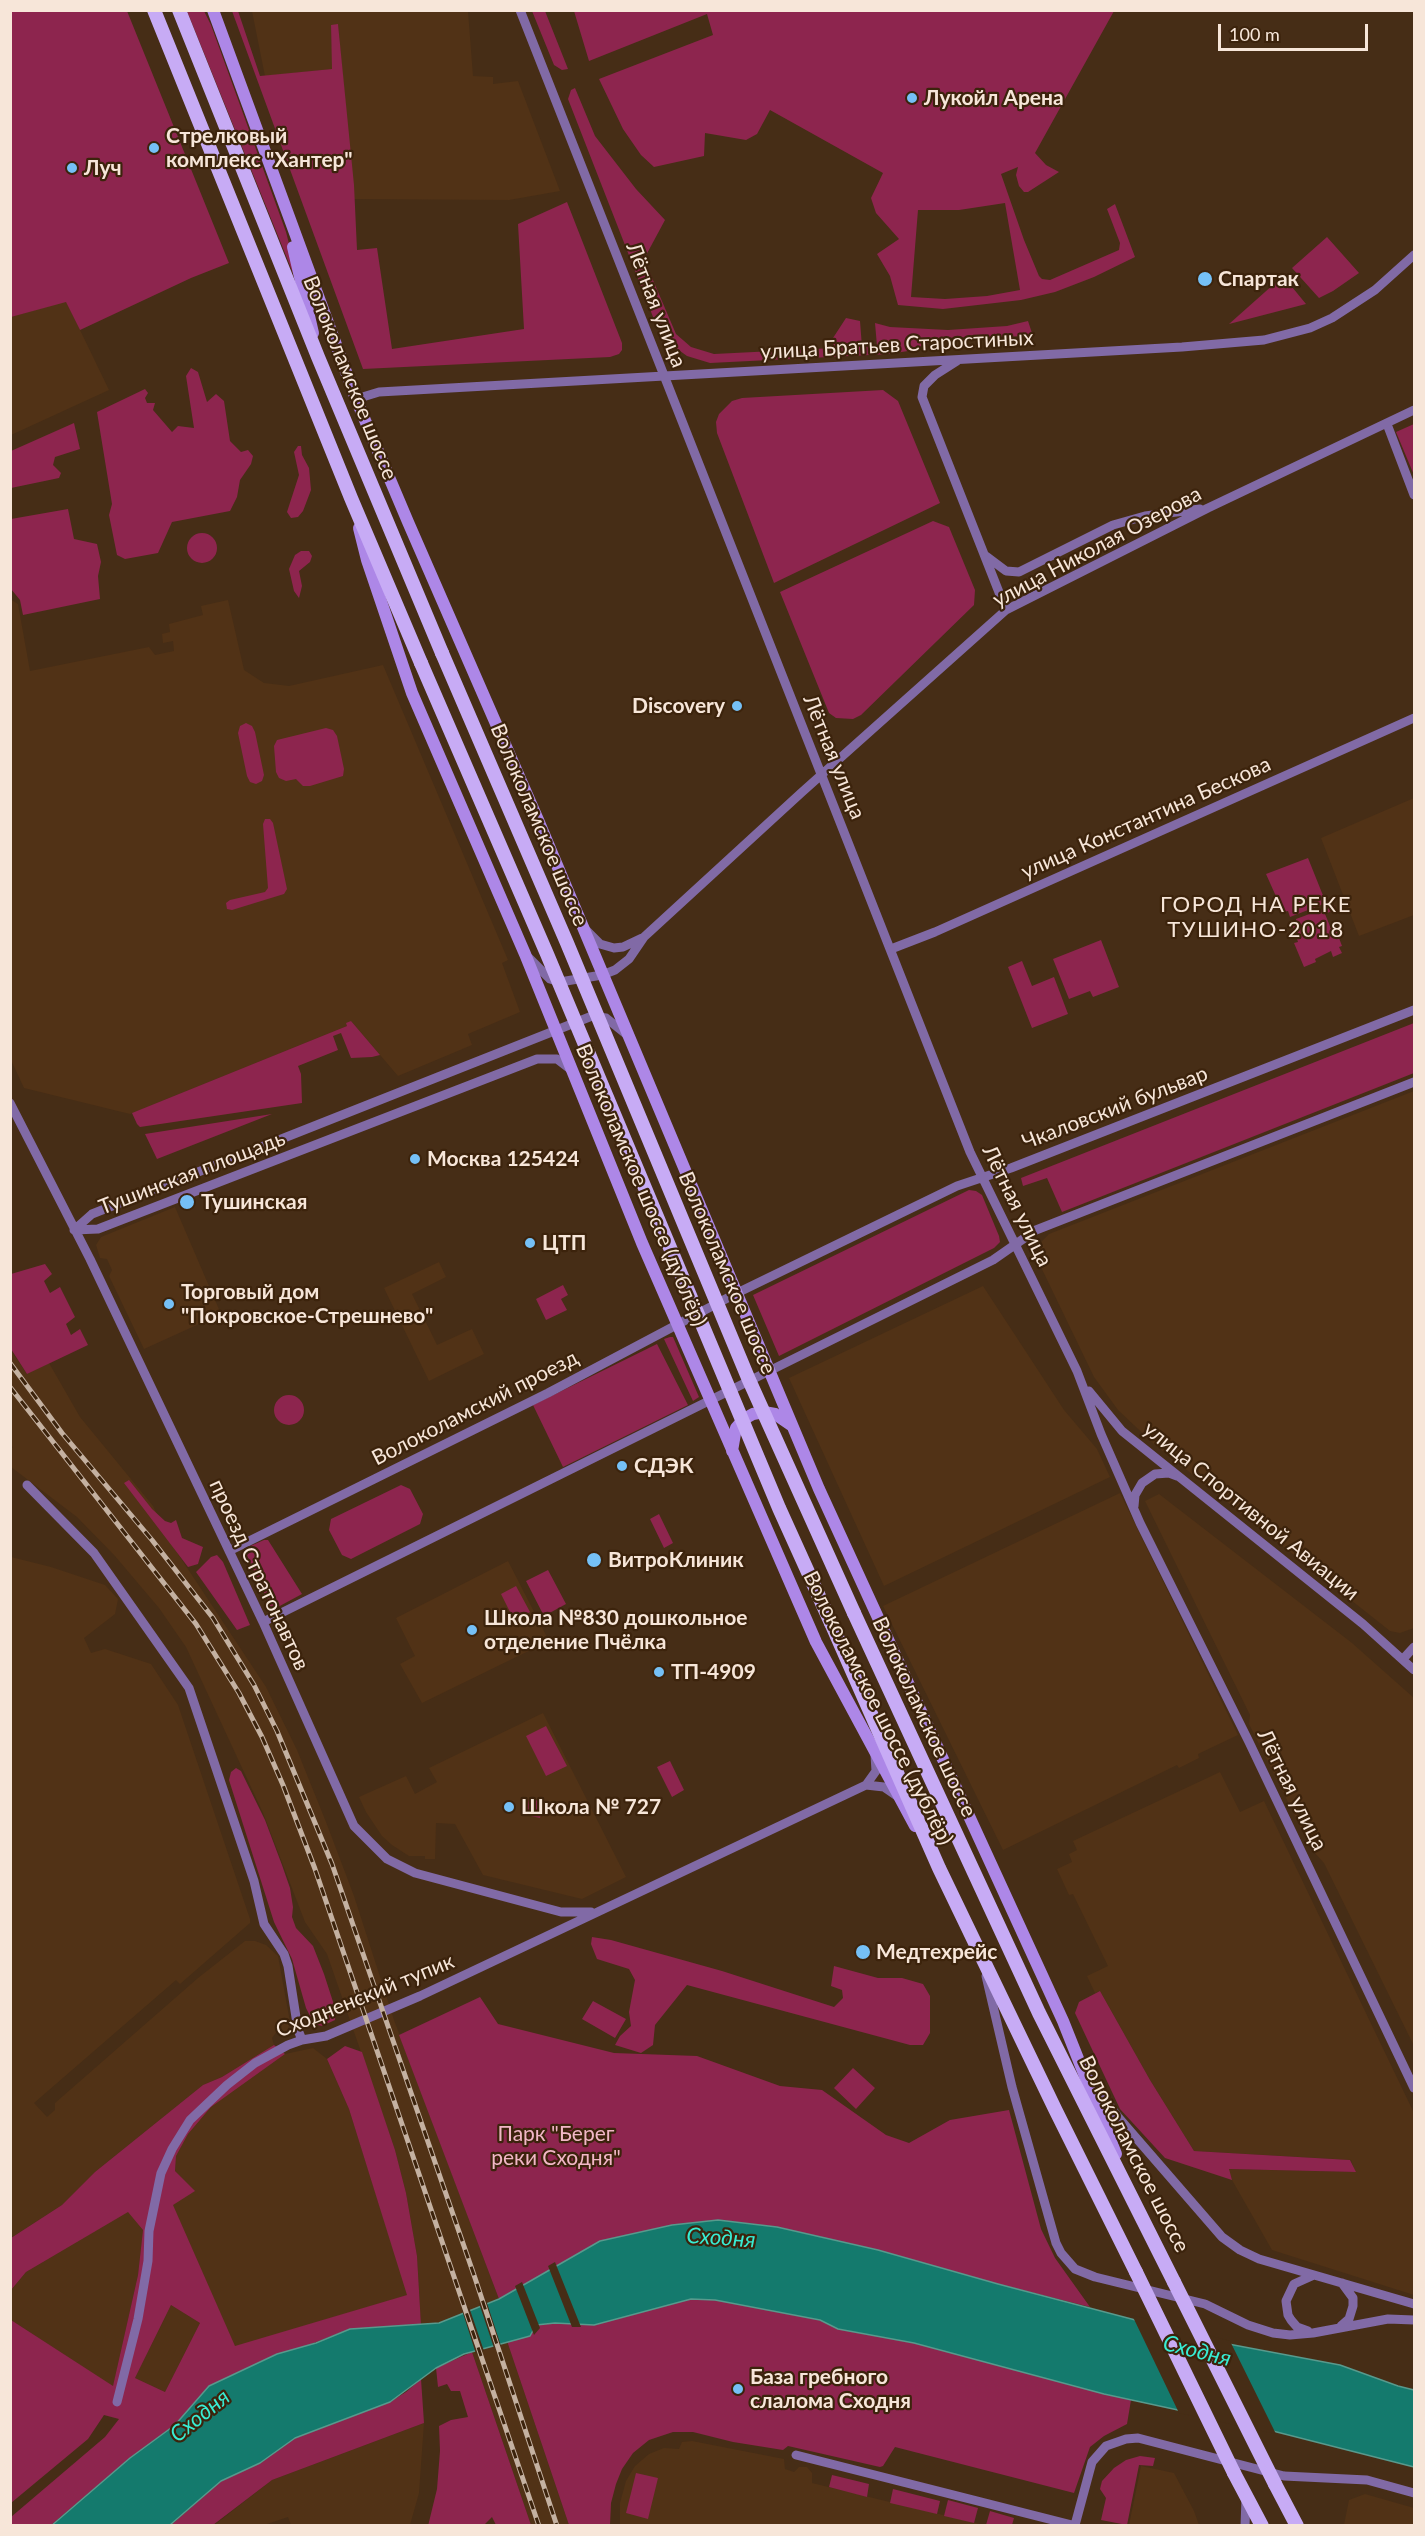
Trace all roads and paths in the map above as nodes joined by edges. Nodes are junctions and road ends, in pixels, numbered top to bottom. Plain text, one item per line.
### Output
1 (178, 10) edge
2 (520, 10) edge
3 (154, 12) edge
4 (214, 12) edge
5 (276, 184) junction
6 (1414, 255) edge
7 (318, 357) junction
8 (959, 359) junction
9 (664, 375) junction
10 (356, 399) junction
11 (1414, 410) edge
12 (1386, 424) junction
13 (1414, 495) edge
14 (351, 498) junction
15 (1208, 508) junction
16 (984, 554) junction
17 (1006, 610) junction
18 (1414, 718) edge
19 (822, 774) junction
20 (582, 926) junction
21 (644, 937) junction
22 (891, 949) junction
23 (525, 954) junction
24 (602, 975) junction
25 (1414, 1010) edge
26 (555, 1030) junction
27 (628, 1035) junction
28 (572, 1071) junction
29 (1414, 1082) edge
30 (10, 1103) edge
31 (984, 1177) junction
32 (74, 1230) junction
33 (1016, 1244) junction
34 (735, 1294) junction
35 (678, 1325) junction
36 (1077, 1371) junction
37 (769, 1372) junction
38 (710, 1401) junction
39 (792, 1426) junction
40 (732, 1451) junction
41 (1181, 1478) junction
42 (27, 1485) dead end
43 (1134, 1509) junction
44 (229, 1551) junction
45 (263, 1622) junction
46 (1414, 1647) edge
47 (1403, 1659) junction
48 (1414, 1670) edge
49 (873, 1750) junction
50 (866, 1785) junction
51 (899, 1798) junction
52 (939, 1868) junction
53 (596, 1911) junction
54 (981, 1956) junction
55 (303, 2040) junction
56 (1078, 2058) junction
57 (1414, 2088) edge
58 (1129, 2192) junction
59 (1314, 2275) junction
60 (1342, 2283) junction
61 (1414, 2304) edge
62 (1414, 2320) edge
63 (1339, 2328) junction
64 (1313, 2333) junction
65 (117, 2402) dead end
66 (796, 2455) dead end
67 (1414, 2493) edge
68 (1246, 2496) junction
69 (1076, 2525) edge
70 (1245, 2526) edge
71 (1262, 2526) edge
72 (1297, 2526) edge

1 - 7 main road, Волоколамское шоссе
2 - 9 street, Лётная улица
3 - 14 main road, Волоколамское шоссе
4 - 5 street, Волоколамское шоссе (дублёр)
5 - 7 street
5 - 10 street, Волоколамское шоссе (дублёр)
6 - 8 street, улица Братьев Старостиных
7 - 58 main road, Волоколамское шоссе, bridge
8 - 9 street, улица Братьев Старостиных
8 - 16 street
9 - 10 street, улица Братьев Старостиных
9 - 19 street, Лётная улица
10 - 20 street, Волоколамское шоссе (дублёр)
11 - 12 street, улица Николая Озерова
12 - 13 street
12 - 15 street, улица Николая Озерова
14 - 23 street, Волоколамское шоссе (дублёр)
14 - 52 main road, Волоколамское шоссе, bridge
15 - 16 street
15 - 17 street, улица Николая Озерова
16 - 17 street
17 - 19 street, улица Николая Озерова
18 - 22 street, улица Константина Бескова
19 - 21 street, улица Николая Озерова
19 - 22 street, Лётная улица
20 - 21 street, улица Николая Озерова
20 - 24 street, Волоколамское шоссе (дублёр)
21 - 24 street, улица Николая Озерова
22 - 31 street, Лётная улица
23 - 24 street, улица Николая Озерова
23 - 26 street, Волоколамское шоссе (дублёр)
24 - 27 street, Волоколамское шоссе (дублёр)
25 - 31 street, Чкаловский бульвар
26 - 27 street, Тушинская площадь
26 - 28 street, Волоколамское шоссе (дублёр)
26 - 32 street, Тушинская площадь
27 - 34 street, Волоколамское шоссе (дублёр)
28 - 32 street, Тушинская площадь
28 - 35 street, Волоколамское шоссе (дублёр)
29 - 33 street
30 - 32 street, проезд Стратонавтов
31 - 33 street, Лётная улица
31 - 34 street, Чкаловский бульвар
32 - 44 street, проезд Стратонавтов
33 - 36 street, Лётная улица
33 - 37 street
34 - 35 street, Волоколамский проезд
34 - 37 street, Волоколамское шоссе (дублёр)
35 - 38 street, Волоколамское шоссе (дублёр)
35 - 44 street, Волоколамский проезд
36 - 41 street, улица Спортивной Авиации
36 - 43 street, Лётная улица
37 - 38 street
37 - 39 street, Волоколамское шоссе (дублёр)
38 - 40 street, Волоколамское шоссе (дублёр)
38 - 45 street
39 - 40 street
39 - 56 street, Волоколамское шоссе (дублёр)
40 - 49 street, Волоколамское шоссе (дублёр)
41 - 43 street
41 - 47 street, улица Спортивной Авиации
42 - 55 street
43 - 57 street, Лётная улица
44 - 45 street, проезд Стратонавтов
45 - 53 street, проезд Стратонавтов
46 - 47 street
47 - 48 street, улица Спортивной Авиации
49 - 50 street
49 - 51 street, Волоколамское шоссе (дублёр)
50 - 51 street
50 - 53 street, Сходненский тупик
51 - 52 street, Волоколамское шоссе (дублёр)
52 - 54 main road, Волоколамское шоссе
53 - 55 street, Сходненский тупик
54 - 64 street
54 - 68 main road, Волоколамское шоссе, bridge
55 - 65 street, Сходненский тупик
56 - 58 street, Волоколамское шоссе (дублёр)
56 - 59 street
58 - 72 main road, Волоколамское шоссе, bridge
59 - 60 street
59 - 64 street
60 - 61 street
60 - 63 street
62 - 63 street
63 - 64 street
66 - 69 street
67 - 69 street
68 - 70 street
68 - 71 main road, Волоколамское шоссе

